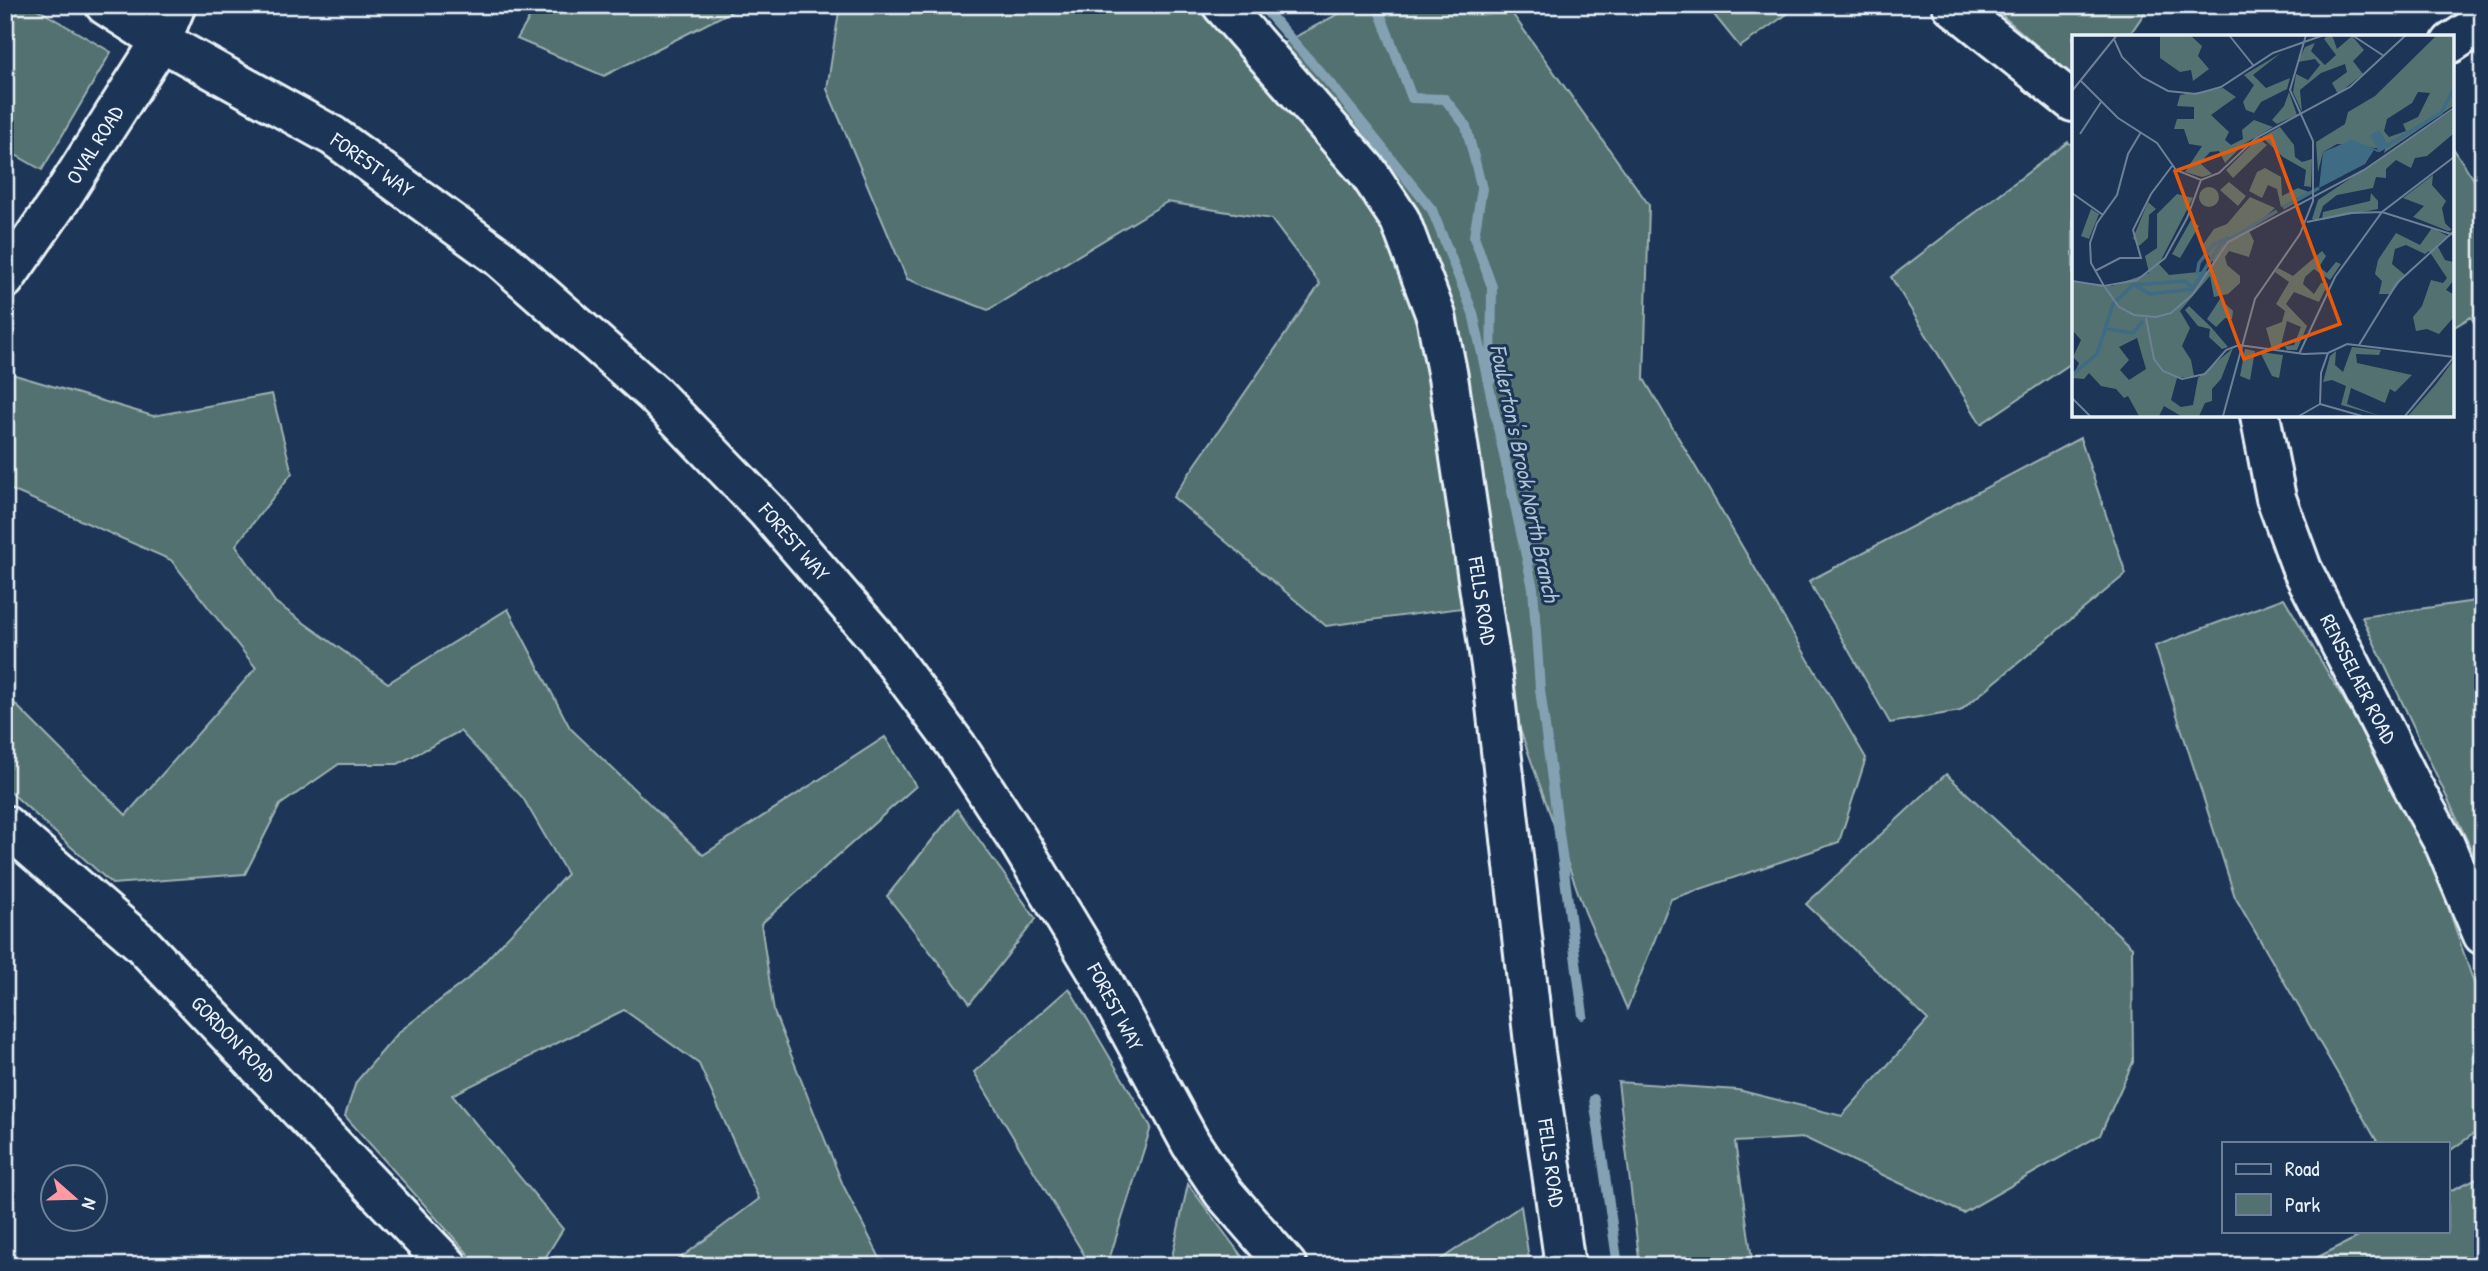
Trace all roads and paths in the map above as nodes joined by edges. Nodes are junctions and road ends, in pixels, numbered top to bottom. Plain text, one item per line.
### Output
1 (106, 5) edge
2 (176, 5) edge
3 (1222, 5) edge
4 (1952, 5) edge
5 (2483, 22) edge
6 (161, 41) junction
7 (2453, 42) edge
8 (2072, 101) edge
9 (5, 279) edge
10 (2260, 416) edge
11 (5, 825) edge
12 (2483, 935) edge
13 (448, 1266) edge
14 (1287, 1266) edge
15 (1564, 1266) edge

1 - 6 street, FOREST WAY
2 - 6 street, OVAL ROAD
3 - 15 street, FELLS ROAD
4 - 8 street
5 - 7 street
6 - 9 street, OVAL ROAD
6 - 14 street, FOREST WAY
10 - 12 street, RENSSELAER ROAD
11 - 13 street, GORDON ROAD

